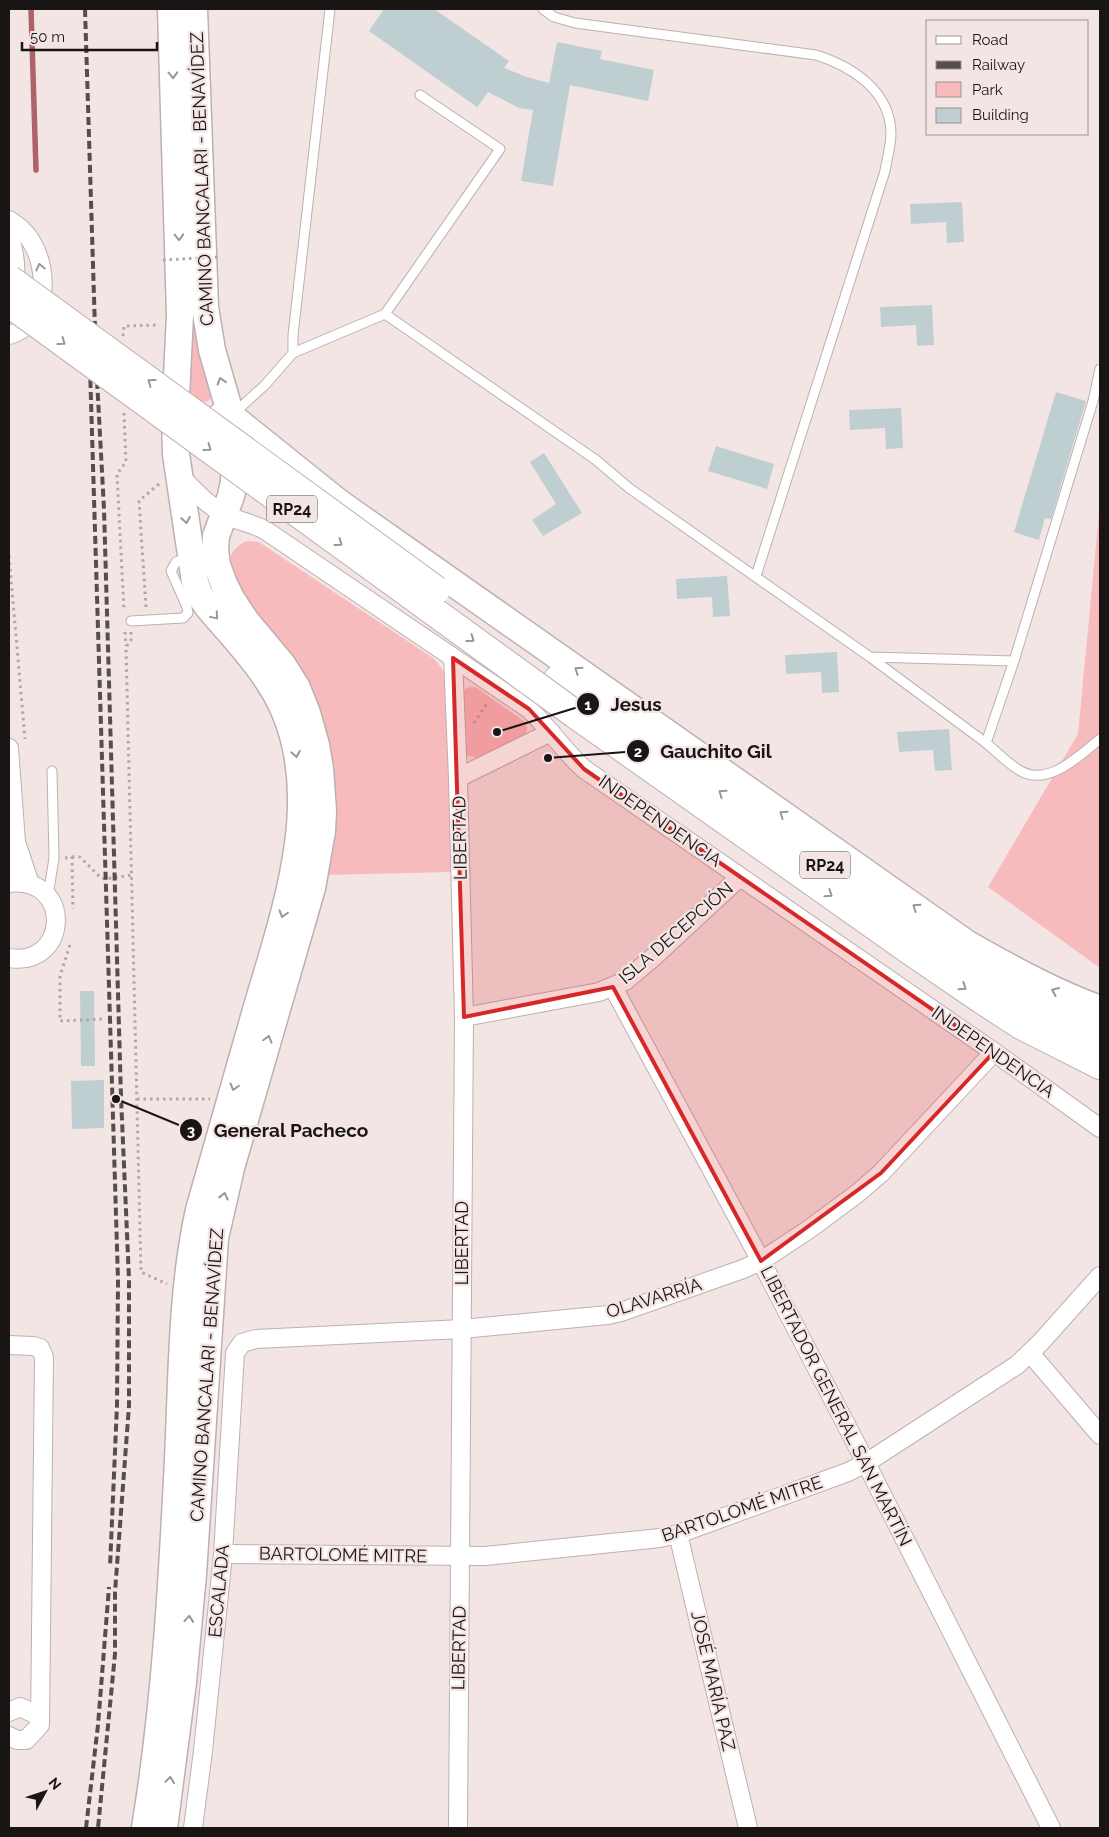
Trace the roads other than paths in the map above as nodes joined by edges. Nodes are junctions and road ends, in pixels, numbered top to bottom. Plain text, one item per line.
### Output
1 (171, 9) edge
2 (194, 9) edge
3 (330, 9) edge
4 (543, 9) edge
5 (420, 95) dead end
6 (9, 220) edge
7 (9, 234) edge
8 (9, 279) edge
9 (9, 302) edge
10 (386, 314) junction
11 (9, 335) edge
12 (293, 353) junction
13 (1100, 369) edge
14 (175, 411) junction
15 (231, 416) junction
16 (178, 471) junction
17 (225, 514) junction
18 (191, 556) junction
19 (756, 576) junction
20 (127, 622) road end
21 (870, 657) junction
22 (453, 658) junction
23 (1014, 661) junction
24 (551, 732) junction
25 (1100, 739) edge
26 (986, 742) junction
27 (9, 748) edge
28 (52, 770) dead end
29 (458, 778) junction
30 (16, 842) junction
31 (9, 870) edge
32 (740, 877) junction
33 (9, 883) edge
34 (30, 884) junction
35 (48, 896) junction
36 (9, 958) edge
37 (613, 987) junction
38 (1100, 1009) edge
39 (464, 1017) junction
40 (1100, 1037) edge
41 (994, 1052) junction
42 (1100, 1065) edge
43 (1100, 1128) edge
44 (761, 1261) junction
45 (1100, 1276) edge
46 (462, 1329) junction
47 (9, 1344) edge
48 (235, 1353) joint
49 (1030, 1353) junction
50 (1100, 1435) edge
51 (866, 1463) junction
52 (678, 1534) junction
53 (223, 1554) junction
54 (460, 1557) junction
55 (9, 1712) edge
56 (39, 1716) junction
57 (9, 1736) edge
58 (145, 1828) edge
59 (164, 1828) edge
60 (192, 1828) edge
61 (458, 1828) edge
62 (748, 1828) edge
63 (1051, 1828) edge

1 -> 14 main road, CAMINO BANCALARI - BENAVÍDEZ
15 -> 2 main road, CAMINO BANCALARI - BENAVÍDEZ
3 - 12 lane
4 - 19 lane
5 - 10 lane
11 -> 6 street
7 - 9 street
40 -> 8 main road, RP24, bridge
9 -> 42 main road, RP24, bridge
10 - 12 lane
10 - 19 lane
12 - 15 lane
13 - 23 lane
14 - 15 main road
14 - 16 main road, CAMINO BANCALARI - BENAVÍDEZ
15 - 17 main road, CAMINO BANCALARI - BENAVÍDEZ
38 -> 15 main road
16 - 17 street, INDEPENDENCIA
16 -> 18 main road, CAMINO BANCALARI - BENAVÍDEZ
17 - 22 street, INDEPENDENCIA
59 -> 17 main road, CAMINO BANCALARI - BENAVÍDEZ
18 - 20 lane
18 -> 58 main road, CAMINO BANCALARI - BENAVÍDEZ
19 - 21 lane
21 - 23 lane
21 - 26 lane
22 - 24 street, INDEPENDENCIA
22 - 29 street, LIBERTAD
23 - 26 lane
24 - 29 street
24 - 32 street, INDEPENDENCIA
25 - 26 lane
27 - 30 street
28 - 35 lane
29 - 39 street, LIBERTAD
30 - 31 street
30 - 34 street
32 - 37 street, ISLA DECEPCIÓN
32 - 41 street, INDEPENDENCIA
33 - 34 street
34 - 35 street
35 - 36 street
37 - 39 street, ISLA DECEPCIÓN
37 - 44 street, LIBERTADOR GENERAL SAN MARTÍN
39 - 46 street, LIBERTAD
41 - 43 street, INDEPENDENCIA
41 - 44 street, OLAVARRÍA
44 - 46 street, OLAVARRÍA
44 - 51 street, LIBERTADOR GENERAL SAN MARTÍN
45 - 49 street, BARTOLOMÉ MITRE
46 - 48 street, OLAVARRÍA
46 - 54 street, LIBERTAD
47 - 56 street
48 - 53 street, ESCALADA
49 - 50 street
49 - 51 street, BARTOLOMÉ MITRE
51 - 52 street, BARTOLOMÉ MITRE
51 - 63 street, LIBERTADOR GENERAL SAN MARTÍN
52 - 54 street, BARTOLOMÉ MITRE
52 - 62 street, JOSÉ MARÍA PAZ
53 - 54 street, BARTOLOMÉ MITRE
53 - 60 street, ESCALADA
54 - 61 street, LIBERTAD
55 - 56 street
56 - 57 street

